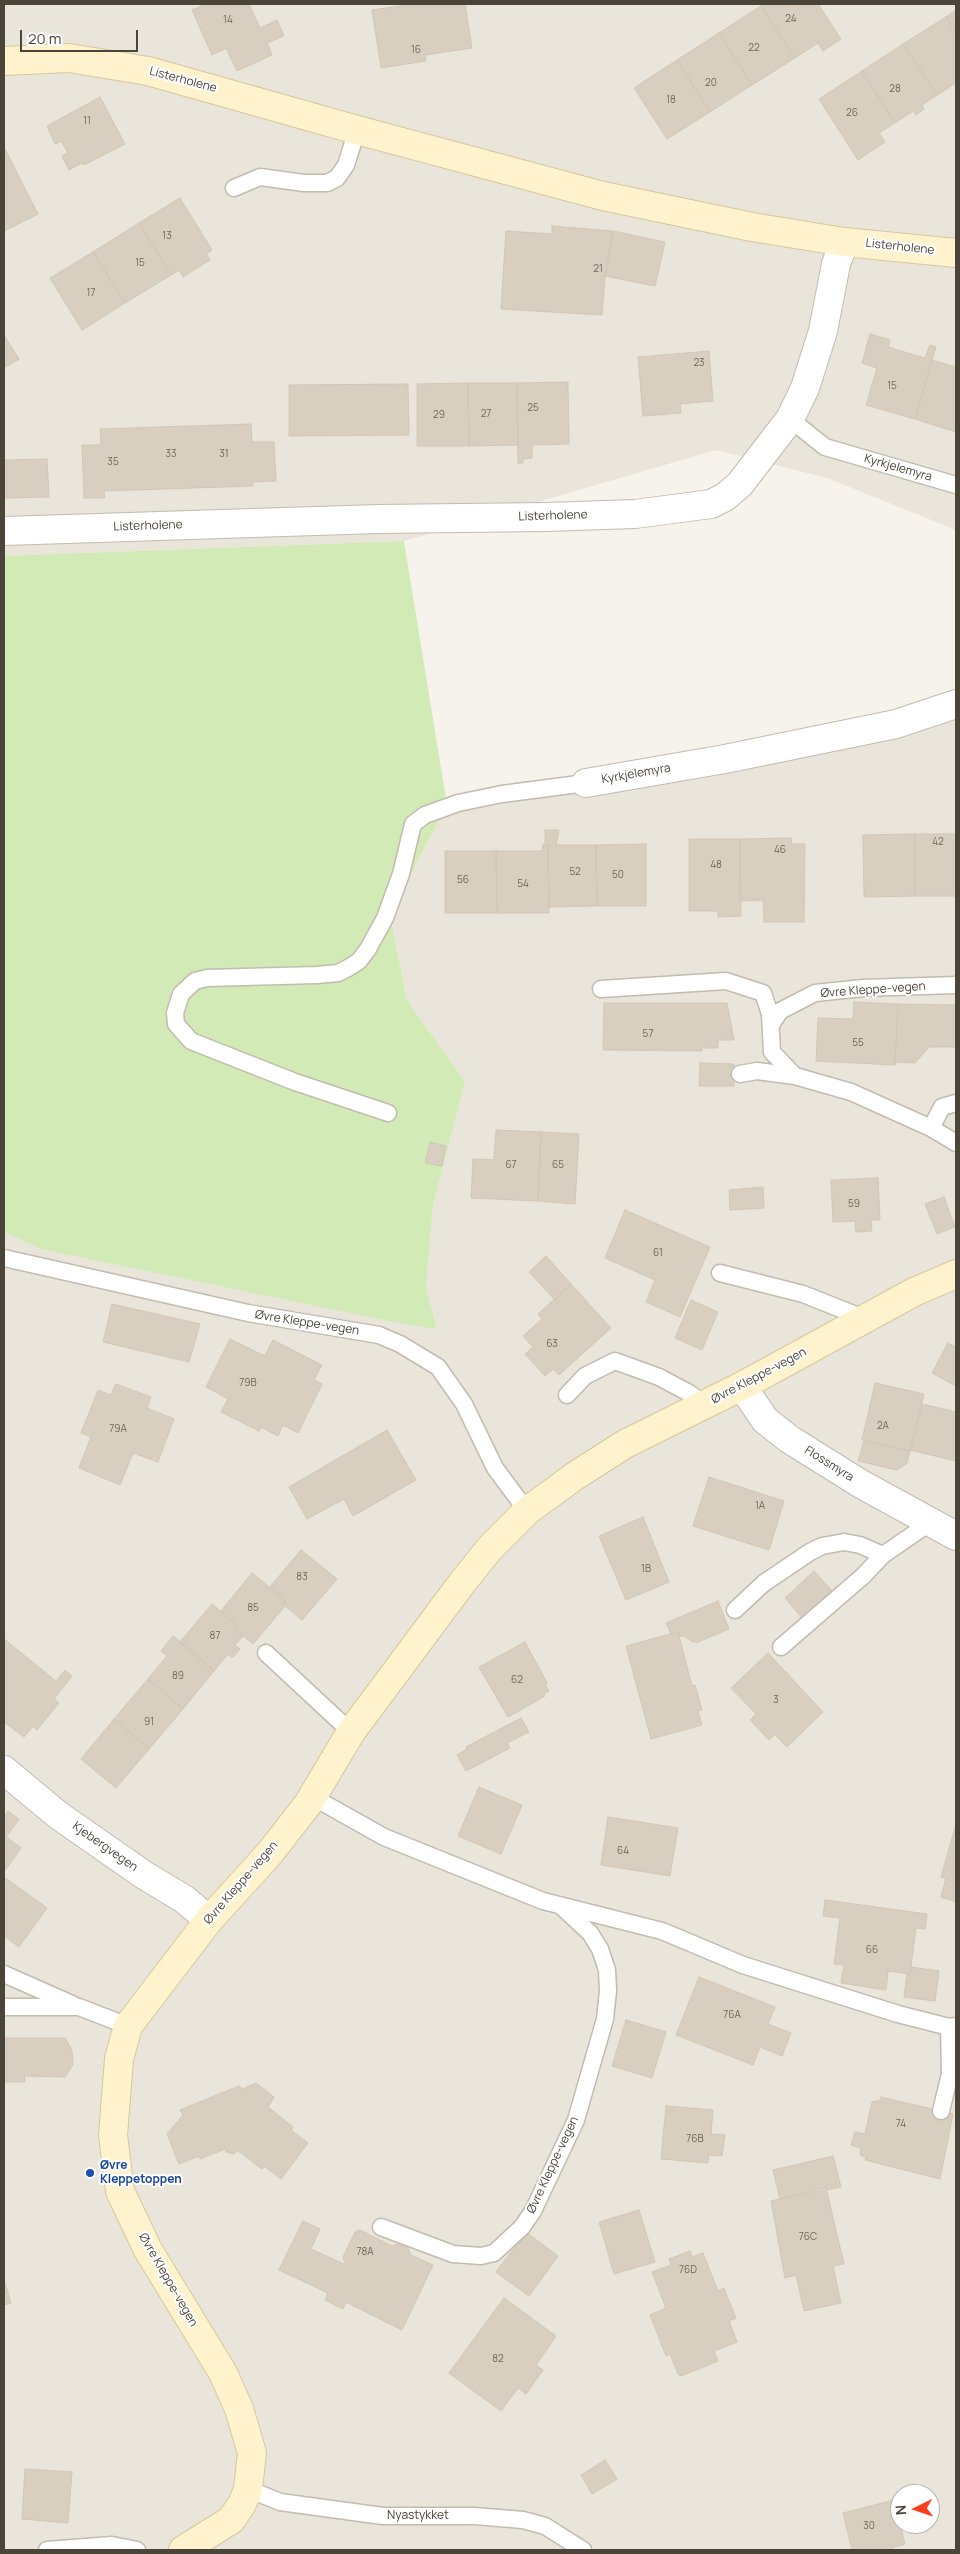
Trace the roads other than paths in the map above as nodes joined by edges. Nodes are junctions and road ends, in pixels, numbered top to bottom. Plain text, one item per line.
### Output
1 (4, 61) edge
2 (357, 130) junction
3 (234, 188) dead end
4 (844, 242) junction
5 (956, 253) edge
6 (790, 419) junction
7 (956, 485) edge
8 (4, 531) edge
9 (956, 704) edge
10 (586, 783) joint
11 (956, 985) edge
12 (601, 989) dead end
13 (771, 1025) junction
14 (740, 1074) dead end
15 (795, 1076) junction
16 (956, 1103) edge
17 (388, 1113) dead end
18 (931, 1128) junction
19 (956, 1143) edge
20 (4, 1258) edge
21 (720, 1273) dead end
22 (956, 1274) edge
23 (866, 1319) junction
24 (742, 1386) junction
25 (566, 1395) dead end
26 (705, 1404) junction
27 (527, 1511) junction
28 (931, 1522) junction
29 (956, 1536) edge
30 (883, 1555) junction
31 (735, 1610) dead end
32 (781, 1647) dead end
33 (266, 1653) dead end
34 (351, 1732) junction
35 (4, 1770) edge
36 (311, 1796) junction
37 (561, 1906) junction
38 (209, 1920) junction
39 (4, 1974) edge
40 (4, 2007) edge
41 (79, 2007) junction
42 (128, 2026) junction
43 (953, 2027) edge
44 (941, 2111) dead end
45 (381, 2227) dead end
46 (248, 2489) junction
47 (47, 2550) edge
48 (137, 2550) edge
49 (183, 2550) edge
50 (583, 2550) edge

1 - 2 street, Listerholene
2 - 3 lane
2 - 4 street, Listerholene
4 - 5 street, Listerholene
4 - 6 street, Listerholene
6 - 7 lane, Kyrkjelemyra
6 - 8 street, Listerholene
9 - 10 street, Kyrkjelemyra
10 - 17 lane, Kyrkjelemyra
11 - 13 lane, Øvre Kleppe-vegen
12 - 13 lane
13 - 15 lane
14 - 15 lane
15 - 18 lane
16 - 18 lane
18 - 19 lane
20 - 27 lane, Øvre Kleppe-vegen
21 - 23 lane
22 - 23 street, Øvre Kleppe-vegen
23 - 24 street, Øvre Kleppe-vegen
24 - 26 street, Øvre Kleppe-vegen
24 - 28 street, Flossmyra
25 - 26 lane, Øvre Kleppe-vegen
26 - 27 street, Øvre Kleppe-vegen
27 - 34 street, Øvre Kleppe-vegen
28 - 29 street, Flossmyra
28 - 30 lane
30 - 31 lane
30 - 32 lane
33 - 34 lane
34 - 36 street, Øvre Kleppe-vegen
35 - 38 street, Kjebergvegen
36 - 37 lane, Øvre Kleppe-vegen
36 - 38 street, Øvre Kleppe-vegen
37 - 43 lane, Øvre Kleppe-vegen
37 - 45 lane, Øvre Kleppe-vegen
38 - 42 street, Øvre Kleppe-vegen
39 - 41 lane
40 - 41 lane
41 - 42 lane
42 - 46 street, Øvre Kleppe-vegen
43 - 44 lane, Øvre Kleppe-vegen
46 - 49 street, Øvre Kleppe-vegen
46 - 50 lane, Nyastykket
47 - 48 lane

